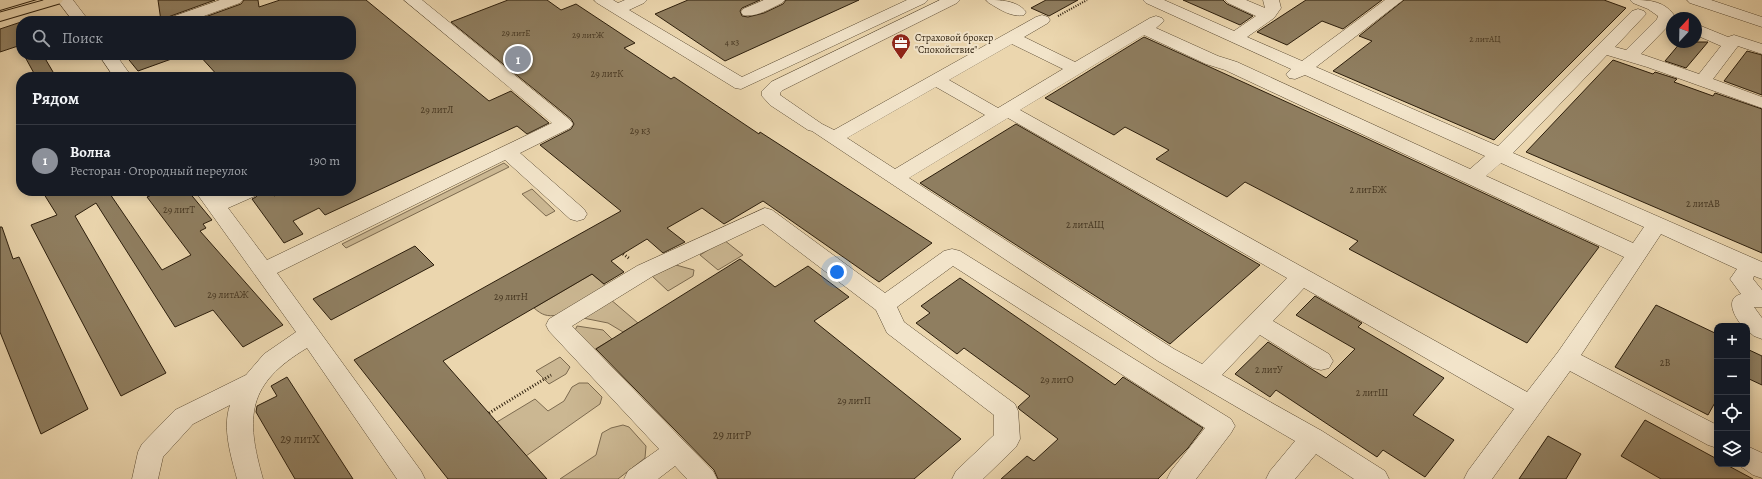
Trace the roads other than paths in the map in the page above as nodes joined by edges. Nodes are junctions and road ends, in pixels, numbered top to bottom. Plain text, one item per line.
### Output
1 (10, 0) edge
2 (55, 0) edge
3 (65, 0) edge
4 (235, 0) edge
5 (412, 0) edge
6 (602, 0) edge
7 (639, 0) edge
8 (777, 0) edge
9 (920, 0) edge
10 (952, 0) edge
11 (994, 0) edge
12 (1151, 0) edge
13 (1233, 0) edge
14 (1395, 0) edge
15 (1695, 0) edge
16 (1726, 0) edge
17 (0, 3) edge
18 (1270, 7) edge
19 (1638, 7) edge
20 (617, 9) junction
21 (1174, 10) junction
22 (749, 12) dead end
23 (1018, 12) dead end
24 (1762, 12) edge
25 (1666, 15) edge
26 (0, 16) edge
27 (77, 16) edge
28 (189, 16) edge
29 (1042, 20) road end
30 (1762, 22) edge
31 (1666, 23) edge
32 (1143, 28) junction
33 (1702, 32) edge
34 (1012, 37) junction
35 (1236, 37) junction
36 (1731, 44) junction
37 (1603, 49) junction
38 (1762, 49) edge
39 (1630, 56) junction
40 (111, 60) edge
41 (1304, 68) junction
42 (1075, 69) junction
43 (119, 72) edge
44 (936, 80) junction
45 (1702, 81) junction
46 (1277, 88) junction
47 (1762, 103) edge
48 (1002, 112) junction
49 (822, 131) junction
50 (506, 152) junction
51 (1502, 154) junction
52 (894, 178) junction
53 (1473, 178) junction
54 (222, 196) edge
55 (211, 198) edge
56 (577, 214) dead end
57 (1657, 224) junction
58 (1637, 254) junction
59 (1756, 268) edge
60 (263, 271) junction
61 (1301, 277) junction
62 (1759, 299) edge
63 (885, 305) junction
64 (1257, 322) junction
65 (1762, 330) edge
66 (311, 335) junction
67 (1566, 358) junction
68 (1321, 361) dead end
69 (1205, 377) junction
70 (253, 382) junction
71 (1530, 406) junction
72 (1714, 432) edge
73 (1313, 439) junction
74 (677, 451) junction
75 (1750, 459) edge
76 (1762, 467) edge
77 (145, 479) edge
78 (250, 479) edge
79 (412, 479) edge
80 (638, 479) edge
81 (704, 479) edge
82 (964, 479) edge
83 (1180, 479) edge
84 (1278, 479) edge
85 (1376, 479) edge
86 (1477, 479) edge

1 - 17 main road
2 - 26 main road
3 - 27 street
4 - 28 street
5 - 50 street
6 - 20 street
7 - 20 street
8 - 22 street
9 - 20 street
10 - 49 street
11 - 23 street
12 - 21 street
13 - 18 street
14 - 41 street
15 - 30 street
16 - 24 street
18 - 35 street
19 - 25 street
19 - 37 street
21 - 32 street
21 - 35 street
29 - 34 street
31 - 39 street
32 - 42 street
32 - 46 street
33 - 36 street
34 - 42 street
34 - 44 street
35 - 41 street
36 - 38 street
36 - 45 street
37 - 39 street
37 - 51 street
39 - 45 street
40 - 43 street
41 - 46 street
41 - 51 street
42 - 48 street
44 - 48 street
44 - 49 street
45 - 47 street
46 - 53 street
48 - 52 street
48 - 61 street
49 - 52 street
50 - 56 street
50 - 60 street
51 - 53 street
51 - 57 street
52 - 69 street
53 - 58 street
54 - 55 street
55 - 60 street
57 - 58 street
57 - 59 street
58 - 67 street
59 - 62 street
60 - 66 street
61 - 64 street
61 - 71 street
62 - 65 street
63 - 74 street
63 - 82 street
63 - 83 street
64 - 68 street
64 - 69 street
66 - 70 street
66 - 79 street
67 - 71 street
67 - 72 street
69 - 73 street
70 - 77 street
70 - 78 street
71 - 86 street
73 - 84 street
73 - 85 street
74 - 80 street
74 - 81 street
75 - 76 street

